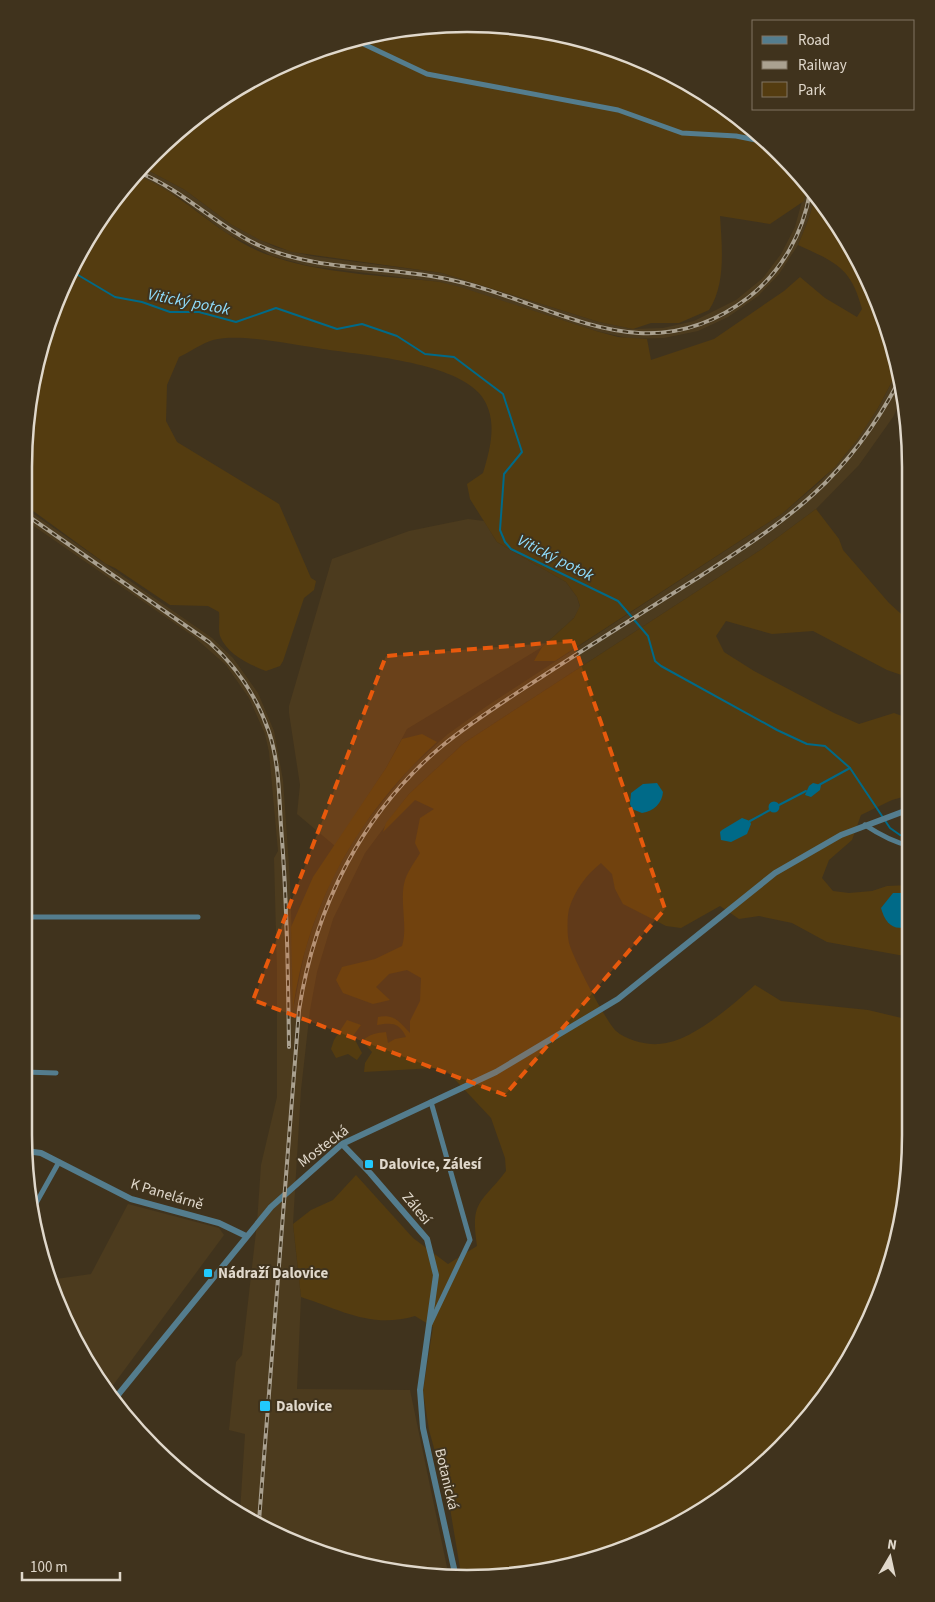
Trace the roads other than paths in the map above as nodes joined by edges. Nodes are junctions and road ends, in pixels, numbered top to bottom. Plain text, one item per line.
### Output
1 (365, 45) edge
2 (753, 139) edge
3 (902, 812) edge
4 (865, 825) junction
5 (902, 844) edge
6 (32, 917) edge
7 (198, 917) dead end
8 (32, 1072) edge
9 (56, 1073) dead end
10 (431, 1102) junction
11 (342, 1144) junction
12 (33, 1152) edge
13 (59, 1162) junction
14 (38, 1200) edge
15 (246, 1236) junction
16 (436, 1275) joint
17 (428, 1329) junction
18 (119, 1395) edge
19 (454, 1570) edge

1 - 2 street
3 - 4 street, Mostecká
4 - 5 street
4 - 10 street, Mostecká
6 - 7 street
8 - 9 street
10 - 11 street, Mostecká
10 - 17 street
11 - 15 street, Mostecká
11 - 16 street, Zálesí
12 - 13 street, K Panelárně
13 - 14 street
13 - 15 street, K Panelárně
15 - 18 street, Mostecká
16 - 17 street, Botanická
17 - 19 street, Botanická

